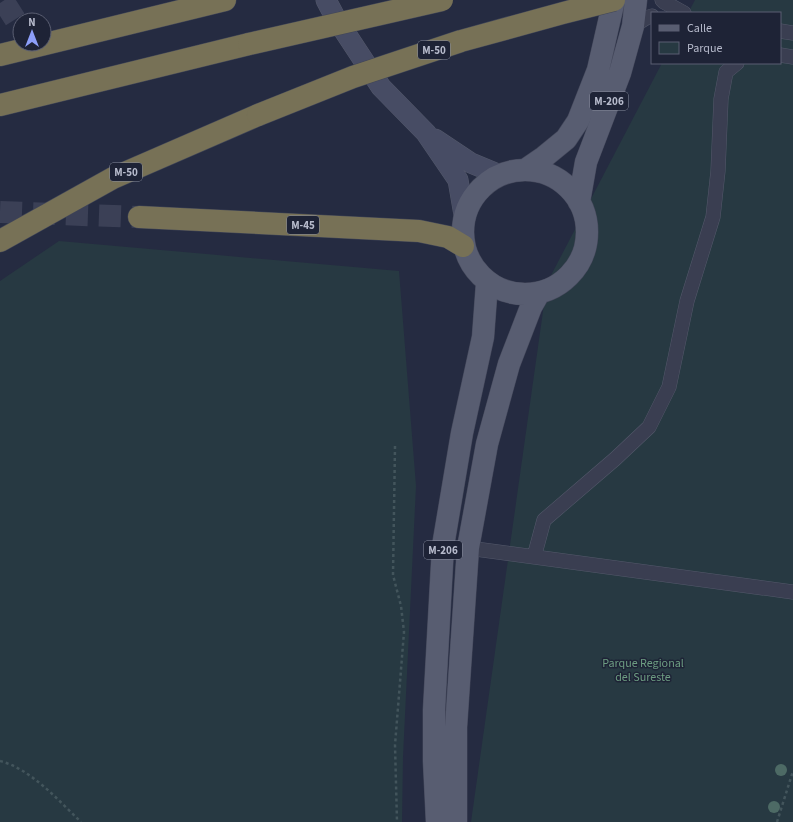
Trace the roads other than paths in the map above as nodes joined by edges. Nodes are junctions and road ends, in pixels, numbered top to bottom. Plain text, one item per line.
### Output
1 (225, 0) edge
2 (326, 0) edge
3 (442, 0) edge
4 (614, 0) edge
5 (636, 0) edge
6 (662, 0) edge
7 (682, 12) edge
8 (651, 16) edge
9 (633, 26) junction
10 (781, 31) edge
11 (793, 33) edge
12 (0, 55) edge
13 (781, 56) edge
14 (793, 57) edge
15 (736, 64) edge
16 (0, 105) edge
17 (426, 133) junction
18 (525, 170) junction
19 (500, 175) junction
20 (579, 202) junction
21 (464, 215) junction
22 (139, 217) tunnel mouth
23 (0, 241) edge
24 (464, 246) junction
25 (487, 283) junction
26 (539, 293) junction
27 (468, 548) junction
28 (534, 557) junction
29 (793, 592) edge
30 (437, 822) edge
31 (456, 822) edge

1 - 12 highway
2 - 17 street
3 - 16 highway, bridge
4 - 18 main road, M-206
4 - 23 highway, M-50, bridge
5 - 9 main road, M-206
6 - 7 street
8 - 9 street
9 - 20 main road, M-206
10 - 11 street
13 - 14 street
15 - 28 street
17 - 19 street
17 - 21 street
18 - 19 main road, M-206
18 - 20 main road, M-206
19 - 21 main road, M-206
20 - 26 main road, M-206
21 - 24 main road, M-206
22 - 24 highway, M-45
24 - 25 main road, M-206
25 - 26 main road, M-206
25 - 30 main road, M-206
26 - 27 main road, M-206
27 - 28 street
27 - 31 main road, M-206
28 - 29 street

